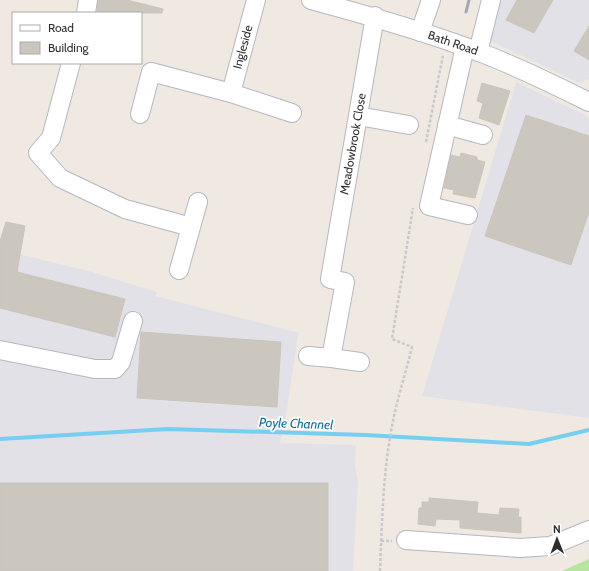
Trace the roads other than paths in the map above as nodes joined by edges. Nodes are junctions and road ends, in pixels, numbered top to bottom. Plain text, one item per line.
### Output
1 (88, 0) edge
2 (256, 0) edge
3 (311, 0) edge
4 (431, 0) edge
5 (491, 0) edge
6 (86, 12) edge
7 (375, 16) junction
8 (420, 32) junction
9 (472, 50) junction
10 (72, 64) edge
11 (231, 93) junction
12 (589, 102) edge
13 (292, 113) dead end
14 (140, 114) dead end
15 (358, 116) junction
16 (409, 125) dead end
17 (447, 125) junction
18 (483, 134) dead end
19 (198, 202) dead end
20 (468, 215) dead end
21 (191, 227) junction
22 (179, 270) dead end
23 (133, 321) dead end
24 (0, 350) edge
25 (308, 356) dead end
26 (331, 358) junction
27 (360, 362) dead end
28 (589, 530) edge
29 (406, 540) dead end

1 - 6 street
2 - 11 street, Ingleside
3 - 7 street, Bath Road
4 - 8 street
5 - 9 street
7 - 8 street, Bath Road
7 - 15 street, Meadowbrook Close
8 - 9 street, Bath Road
9 - 12 street, Bath Road
9 - 17 street
10 - 21 street
11 - 13 street
11 - 14 street
15 - 16 street
15 - 26 street, Meadowbrook Close
17 - 18 street
17 - 20 street
19 - 21 street
21 - 22 street
23 - 24 street
25 - 26 street
26 - 27 street
28 - 29 street

